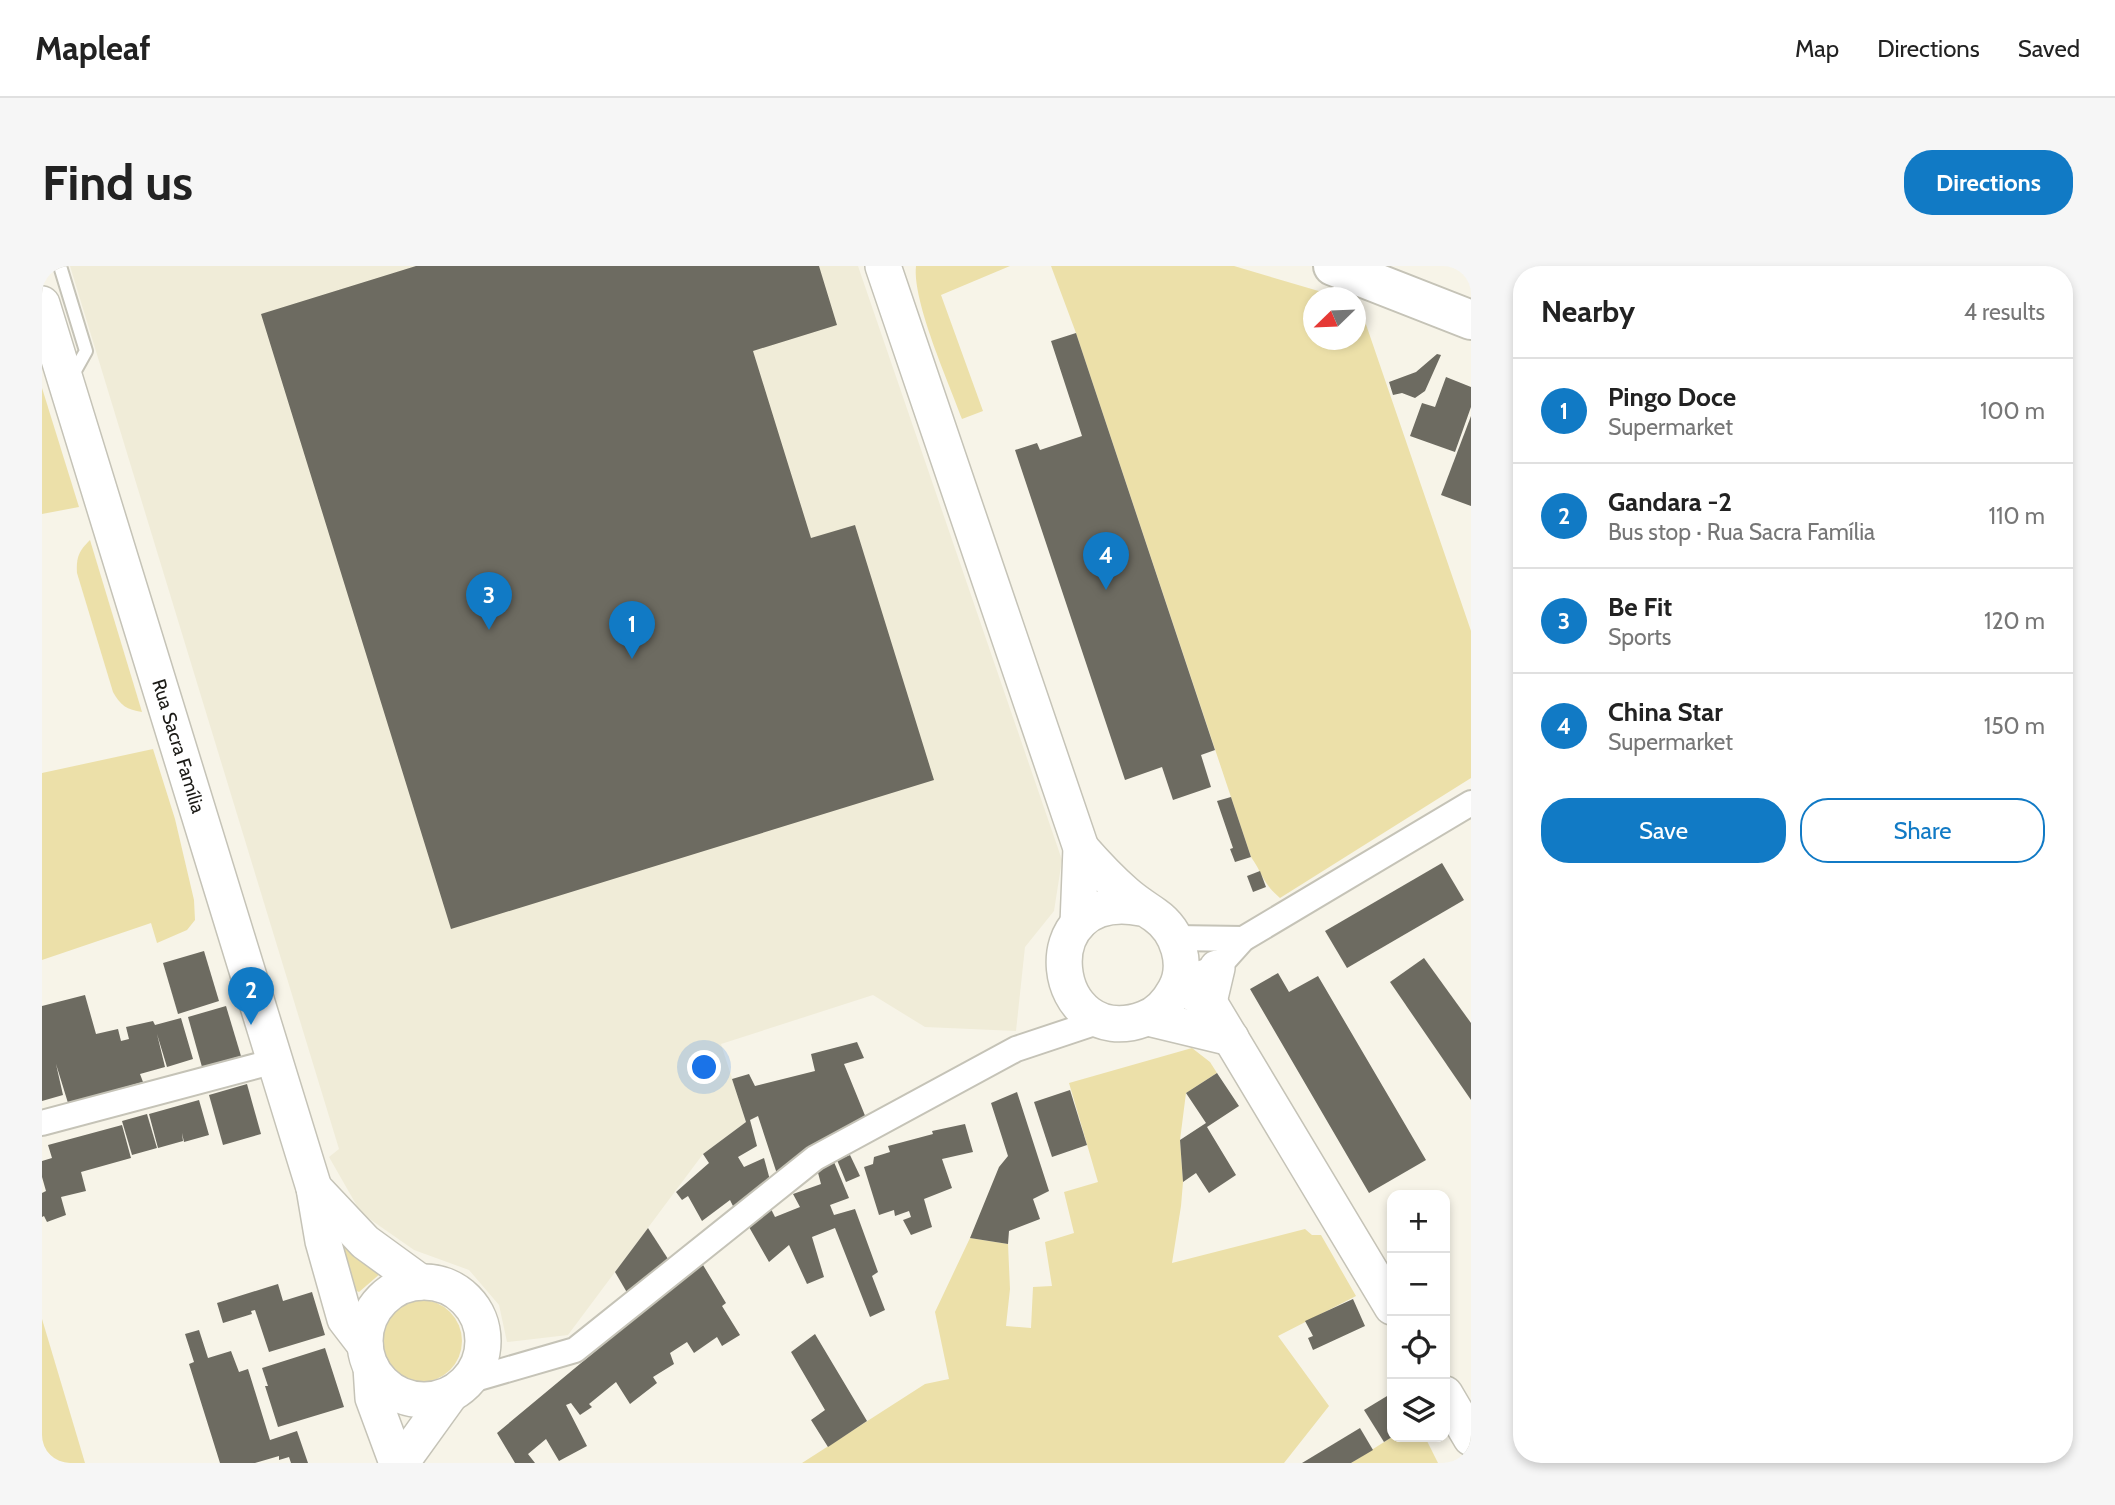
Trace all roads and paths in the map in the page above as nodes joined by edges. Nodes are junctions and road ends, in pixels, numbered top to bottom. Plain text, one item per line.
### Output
1 (60, 266) edge
2 (883, 266) edge
3 (1315, 266) edge
4 (1349, 272) edge
5 (42, 304) edge
6 (1471, 320) edge
7 (67, 386) junction
8 (1471, 803) edge
9 (1081, 848) junction
10 (1141, 908) junction
11 (1078, 924) junction
12 (1175, 938) junction
13 (1243, 939) junction
14 (1217, 968) junction
15 (1178, 982) junction
16 (1209, 1002) junction
17 (1148, 1018) junction
18 (1103, 1020) junction
19 (1231, 1038) junction
20 (275, 1061) junction
21 (42, 1123) edge
22 (314, 1188) junction
23 (420, 1282) junction
24 (1387, 1299) edge
25 (368, 1356) junction
26 (459, 1388) junction
27 (1450, 1402) edge
28 (1471, 1438) edge
29 (399, 1463) edge

1 - 7 lane
2 - 9 street
3 - 4 main road
4 - 6 main road
5 - 7 street, Rua Sacra Família
7 - 20 street, Rua Sacra Família
8 - 13 street
9 - 10 street
9 - 11 street
10 - 11 street
10 - 12 street
11 - 18 street
12 - 13 street
12 - 15 street
13 - 14 street
14 - 15 street
14 - 16 street
15 - 16 street
15 - 17 street
16 - 19 street
17 - 18 street
17 - 19 street
18 - 26 street
19 - 24 street
20 - 21 street
20 - 22 street, Rua Sacra Família
22 - 23 street, Rua Sacra Família
22 - 25 street, Rua Sacra Família
23 - 25 street
23 - 26 street
25 - 26 street
25 - 29 street
26 - 29 street
27 - 28 street

